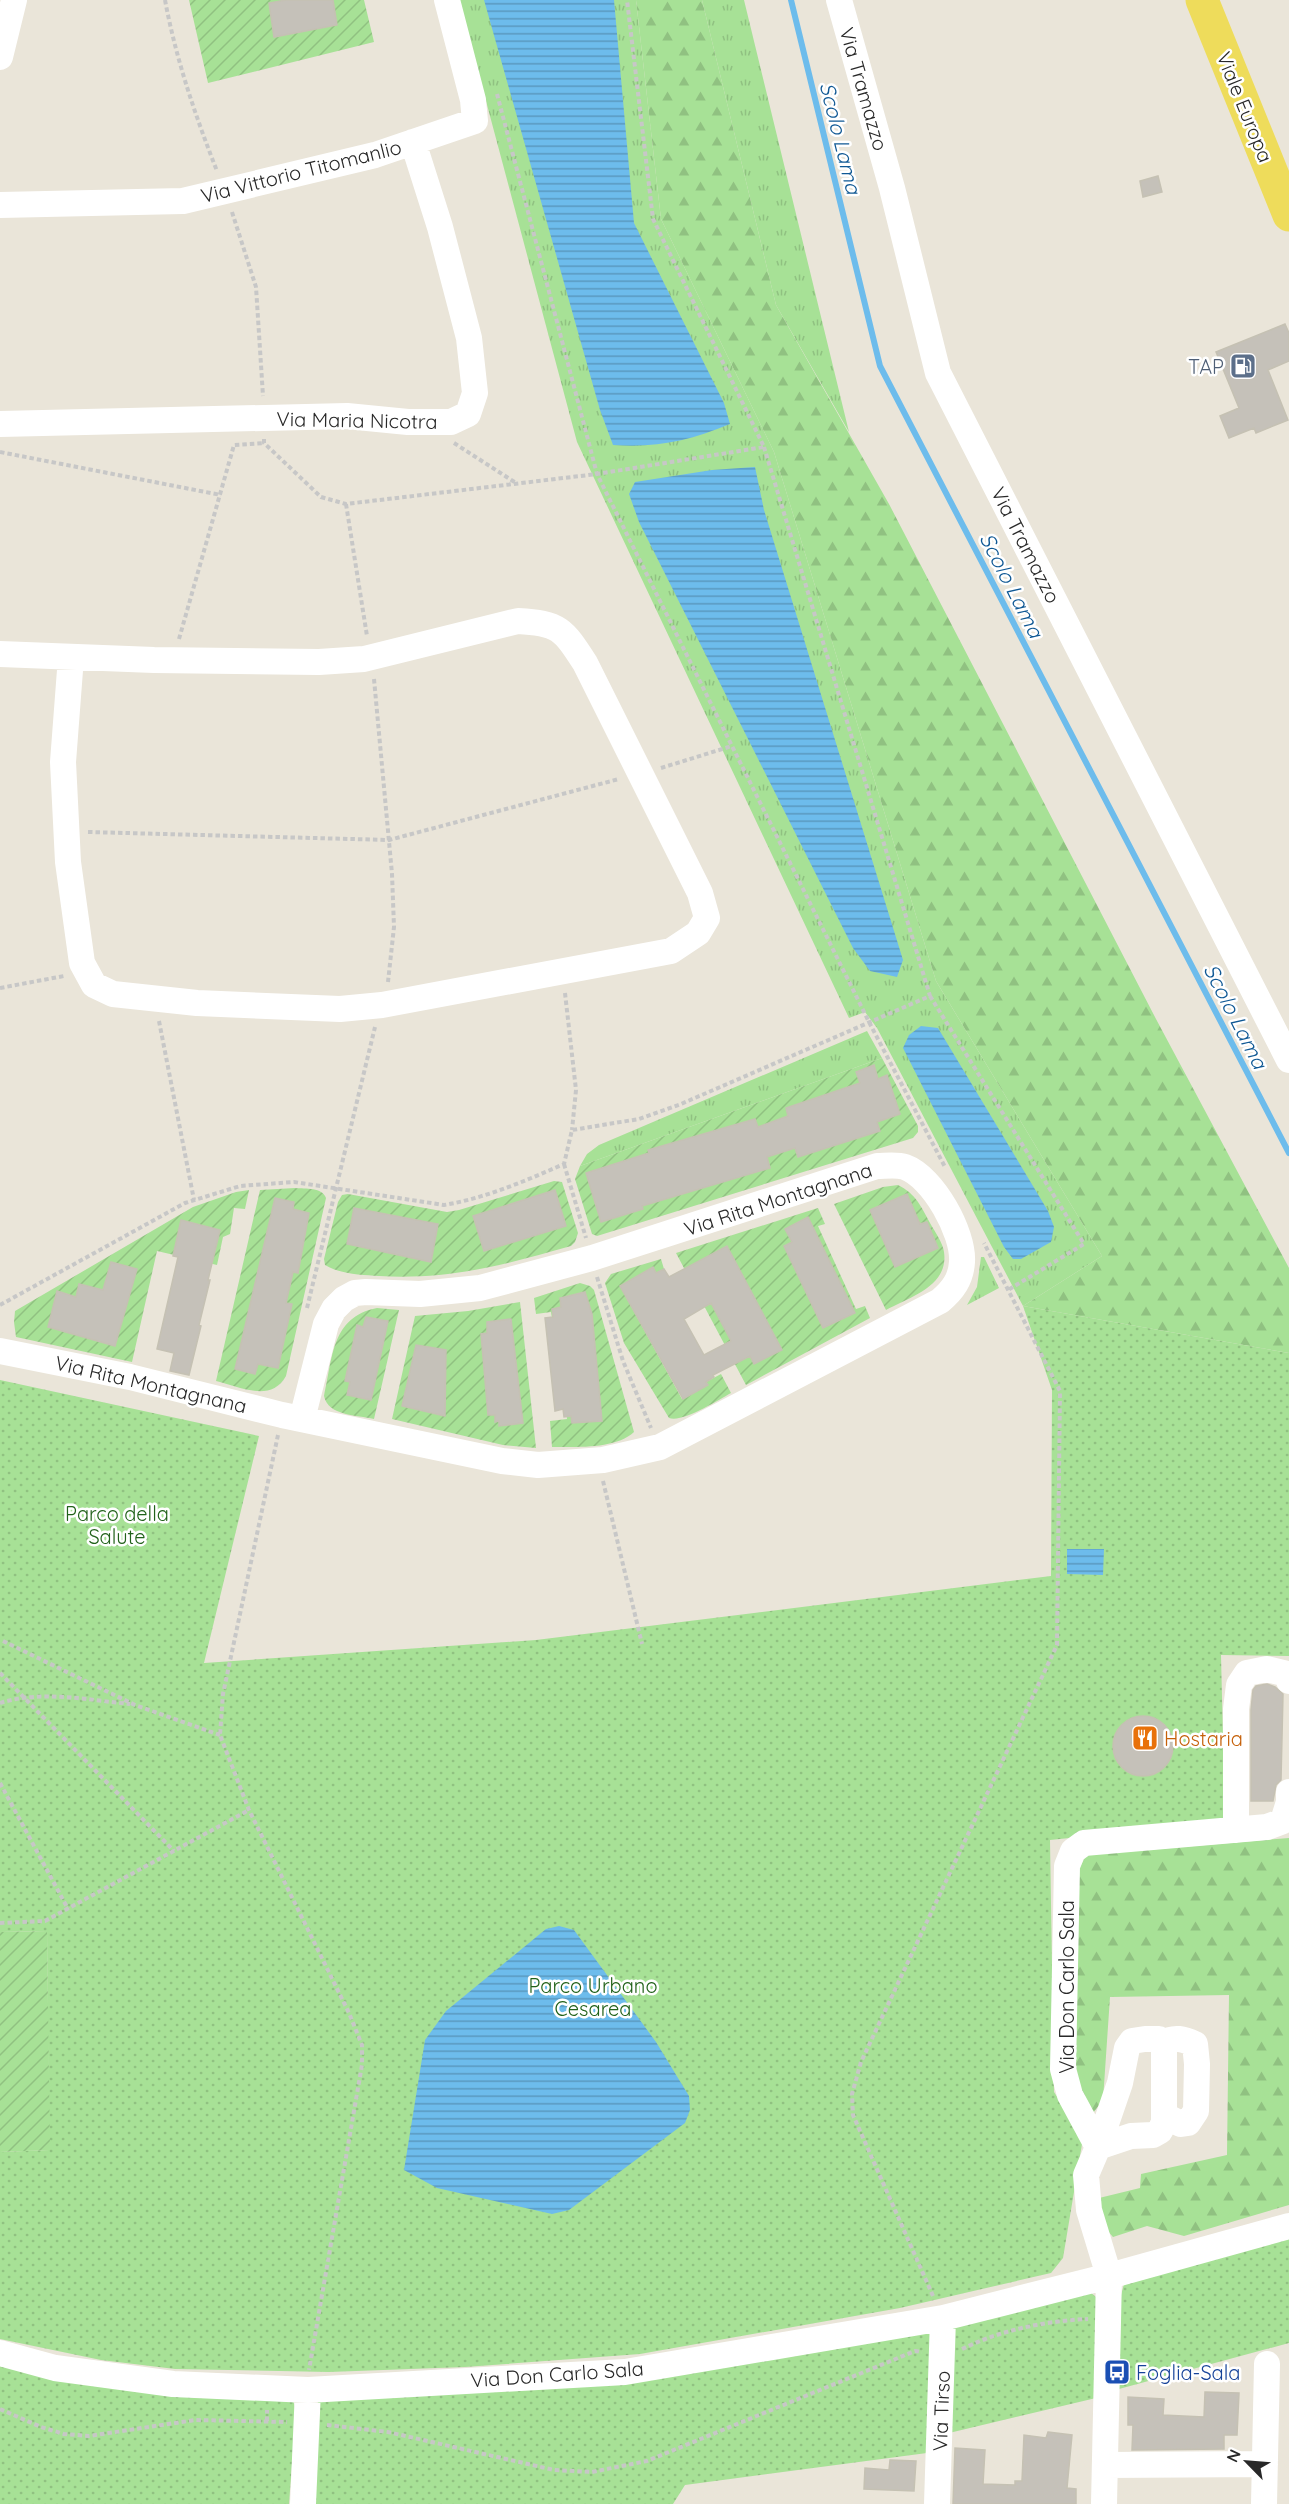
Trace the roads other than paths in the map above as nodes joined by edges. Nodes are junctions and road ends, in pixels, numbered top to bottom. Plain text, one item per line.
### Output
1 (14, 0) edge
2 (447, 0) edge
3 (840, 0) edge
4 (1202, 0) edge
5 (0, 57) edge
6 (412, 142) junction
7 (0, 206) edge
8 (1289, 215) edge
9 (0, 424) edge
10 (0, 654) edge
11 (71, 657) junction
12 (1289, 1060) edge
13 (0, 1351) edge
14 (302, 1419) junction
15 (1289, 1681) edge
16 (1289, 1792) edge
17 (1236, 1830) junction
18 (1164, 2053) junction
19 (1165, 2125) junction
20 (1098, 2147) junction
21 (1289, 2226) edge
22 (1109, 2276) junction
23 (938, 2307) junction
24 (0, 2353) edge
25 (1267, 2364) dead end
26 (303, 2381) junction
27 (1105, 2464) junction
28 (1265, 2464) junction
29 (303, 2504) edge
30 (938, 2504) edge
31 (1104, 2504) edge
32 (1264, 2504) edge

1 - 5 street
2 - 6 street, Via Vittorio Titomanlio
3 - 12 street, Via Tramazzo
4 - 8 main road, Viale Europa
6 - 7 street, Via Vittorio Titomanlio
6 - 9 street, Via Maria Nicotra
10 - 11 street
11 - 11 street
13 - 14 street, Via Rita Montagnana
14 - 14 street, Via Rita Montagnana
15 - 17 street
16 - 17 street, Via Don Carlo Sala
17 - 20 street, Via Don Carlo Sala
18 - 19 street
18 - 19 street
18 - 20 street
19 - 20 street
20 - 22 street
21 - 22 street, Via Don Carlo Sala
22 - 23 street, Via Don Carlo Sala
22 - 27 street
23 - 26 street, Via Don Carlo Sala
23 - 30 street, Via Tirso
24 - 26 street, Via Don Carlo Sala
25 - 28 street
26 - 29 street
27 - 28 street
27 - 31 street
28 - 32 street

